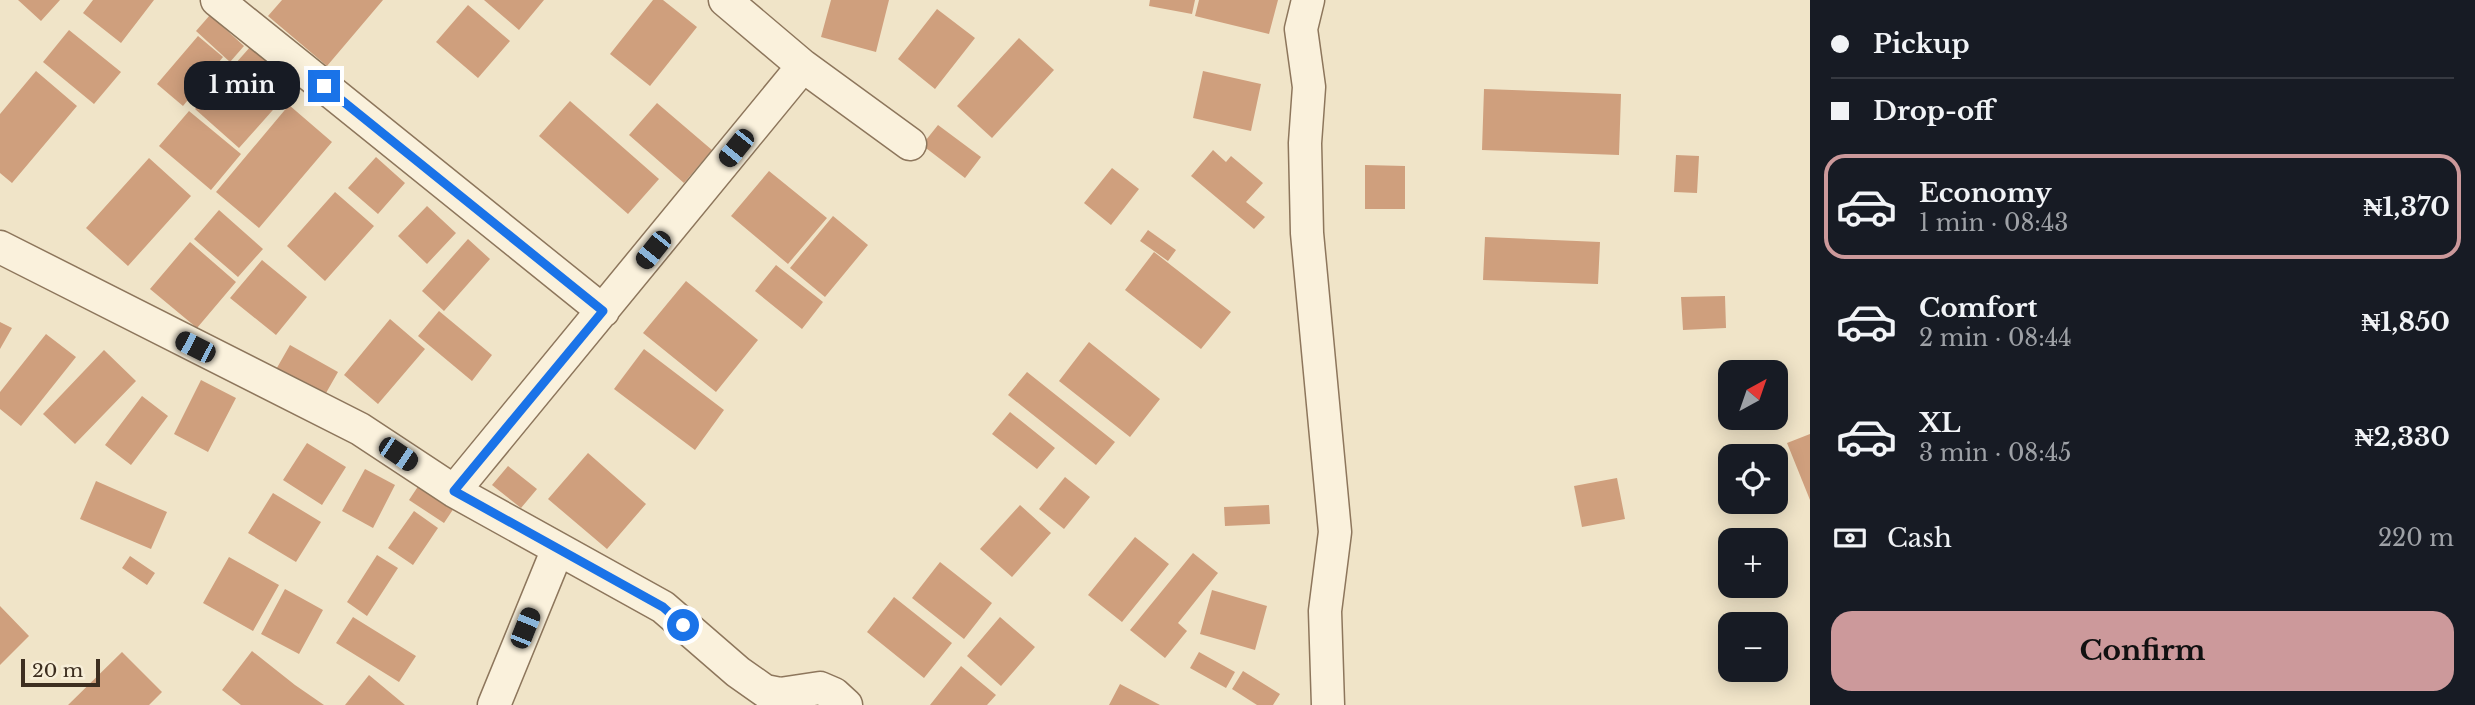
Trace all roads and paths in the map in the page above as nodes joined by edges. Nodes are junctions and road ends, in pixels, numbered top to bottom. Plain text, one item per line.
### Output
1 (217, 0) edge
2 (725, 0) edge
3 (1308, 0) edge
4 (803, 66) junction
5 (910, 144) dead end
6 (0, 247) edge
7 (603, 311) junction
8 (454, 491) junction
9 (557, 551) junction
10 (494, 705) edge
11 (846, 705) edge
12 (1328, 705) edge

1 - 7 street
2 - 4 street
3 - 12 street
4 - 5 street
4 - 7 street
6 - 8 street
7 - 8 street
8 - 9 street
9 - 10 street
9 - 11 street

